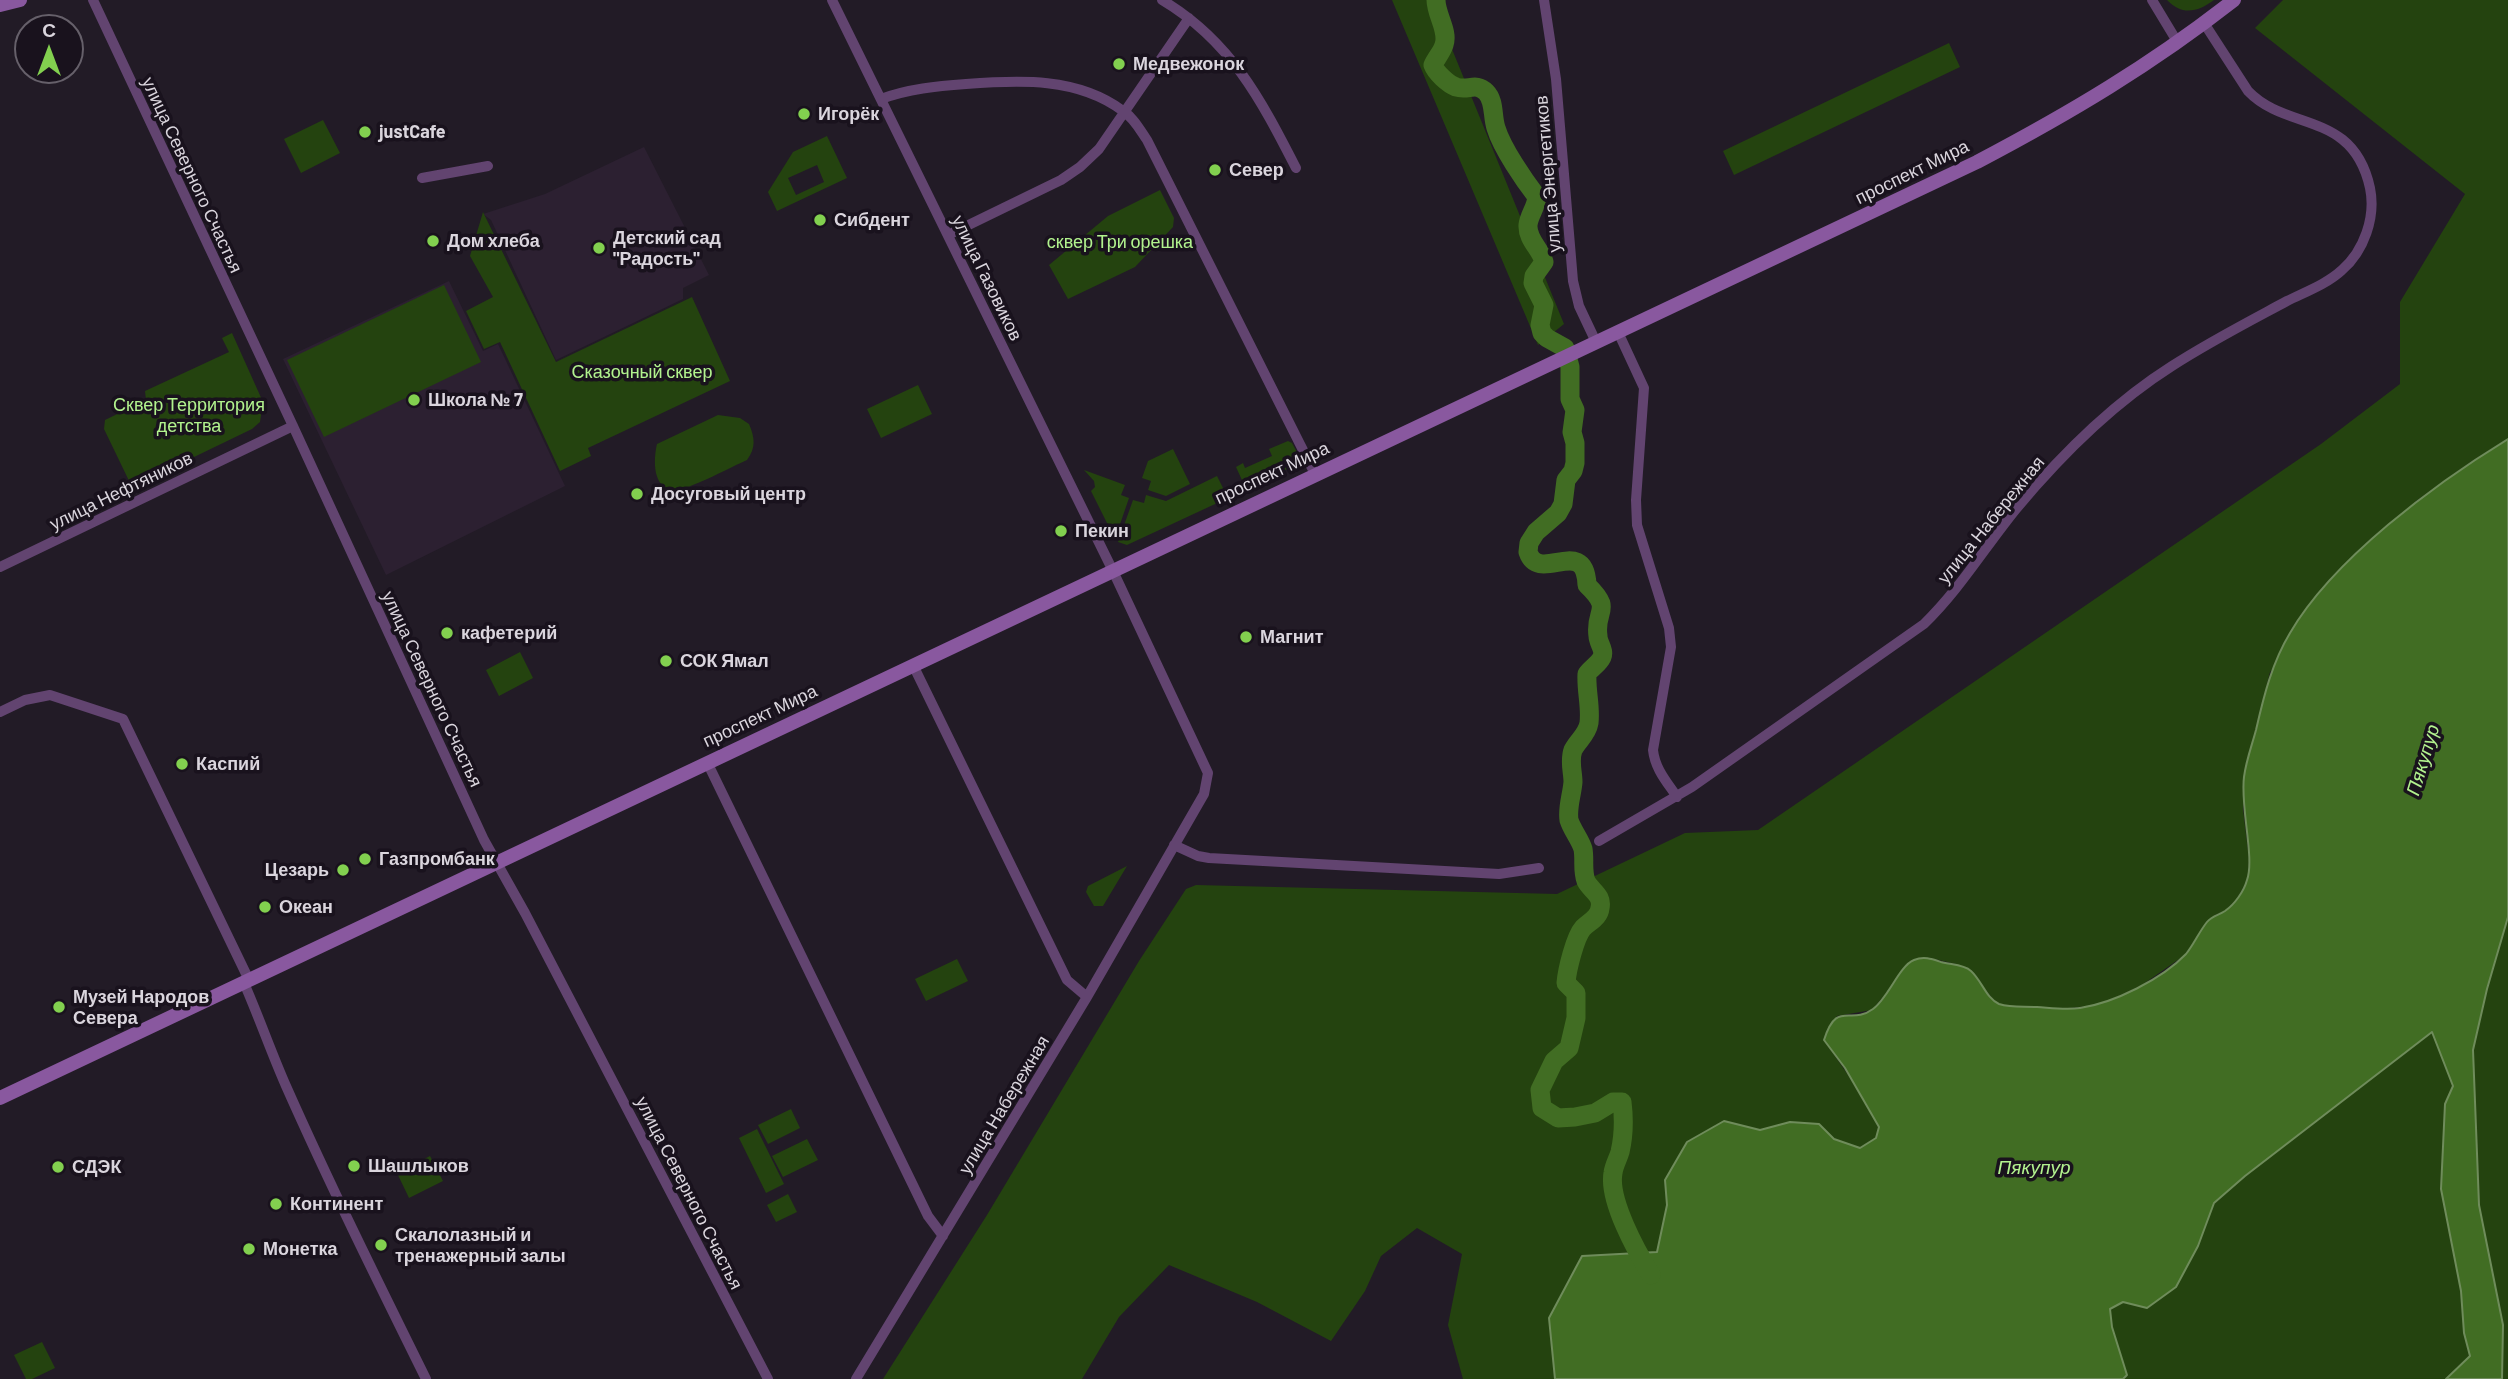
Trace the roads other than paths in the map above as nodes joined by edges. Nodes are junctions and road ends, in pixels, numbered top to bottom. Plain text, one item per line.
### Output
1 (20, 0) edge
2 (93, 0) edge
3 (832, 0) edge
4 (1163, 0) edge
5 (1545, 0) edge
6 (2152, 0) edge
7 (2234, 0) edge
8 (0, 5) edge
9 (1189, 18) junction
10 (2204, 23) junction
11 (2178, 43) junction
12 (881, 99) junction
13 (1126, 112) junction
14 (488, 166) dead end
15 (1296, 168) dead end
16 (422, 178) dead end
17 (948, 235) junction
18 (1618, 332) junction
19 (1592, 345) junction
20 (293, 426) junction
21 (1315, 474) junction
22 (0, 567) edge
23 (1113, 571) junction
24 (913, 665) junction
25 (0, 712) edge
26 (707, 762) junction
27 (1677, 797) junction
28 (1599, 841) dead end
29 (1174, 845) junction
30 (497, 863) junction
31 (1539, 869) dead end
32 (247, 981) junction
33 (1087, 997) junction
34 (0, 1098) edge
35 (943, 1236) junction
36 (426, 1379) edge
37 (768, 1379) edge
38 (856, 1379) edge

1 - 8 main road
2 - 20 street, улица Северного Счастья
3 - 12 street, улица Газовиков
4 - 9 street
5 - 19 street, улица Энергетиков
6 - 11 street
7 - 10 main road, проспект Мира
9 - 13 street
9 - 15 street
10 - 11 main road, проспект Мира
10 - 27 street, улица Набережная
11 - 18 main road, проспект Мира
12 - 13 street
12 - 17 street, улица Газовиков
13 - 17 street
13 - 21 street
14 - 16 street
17 - 23 street, улица Газовиков
18 - 19 main road, проспект Мира
18 - 27 street
19 - 21 main road, проспект Мира
20 - 22 street, улица Нефтяников
20 - 30 street, улица Северного Счастья
21 - 23 main road, проспект Мира
23 - 24 main road, проспект Мира
23 - 29 street, улица Набережная
24 - 26 main road, проспект Мира
24 - 33 street
25 - 32 street
26 - 30 main road, проспект Мира
26 - 35 street
27 - 28 street, улица Набережная
29 - 31 street
29 - 33 street, улица Набережная
30 - 32 main road, проспект Мира
30 - 37 street, улица Северного Счастья
32 - 34 main road, проспект Мира
32 - 36 street
33 - 35 street, улица Набережная
35 - 38 street, улица Набережная

